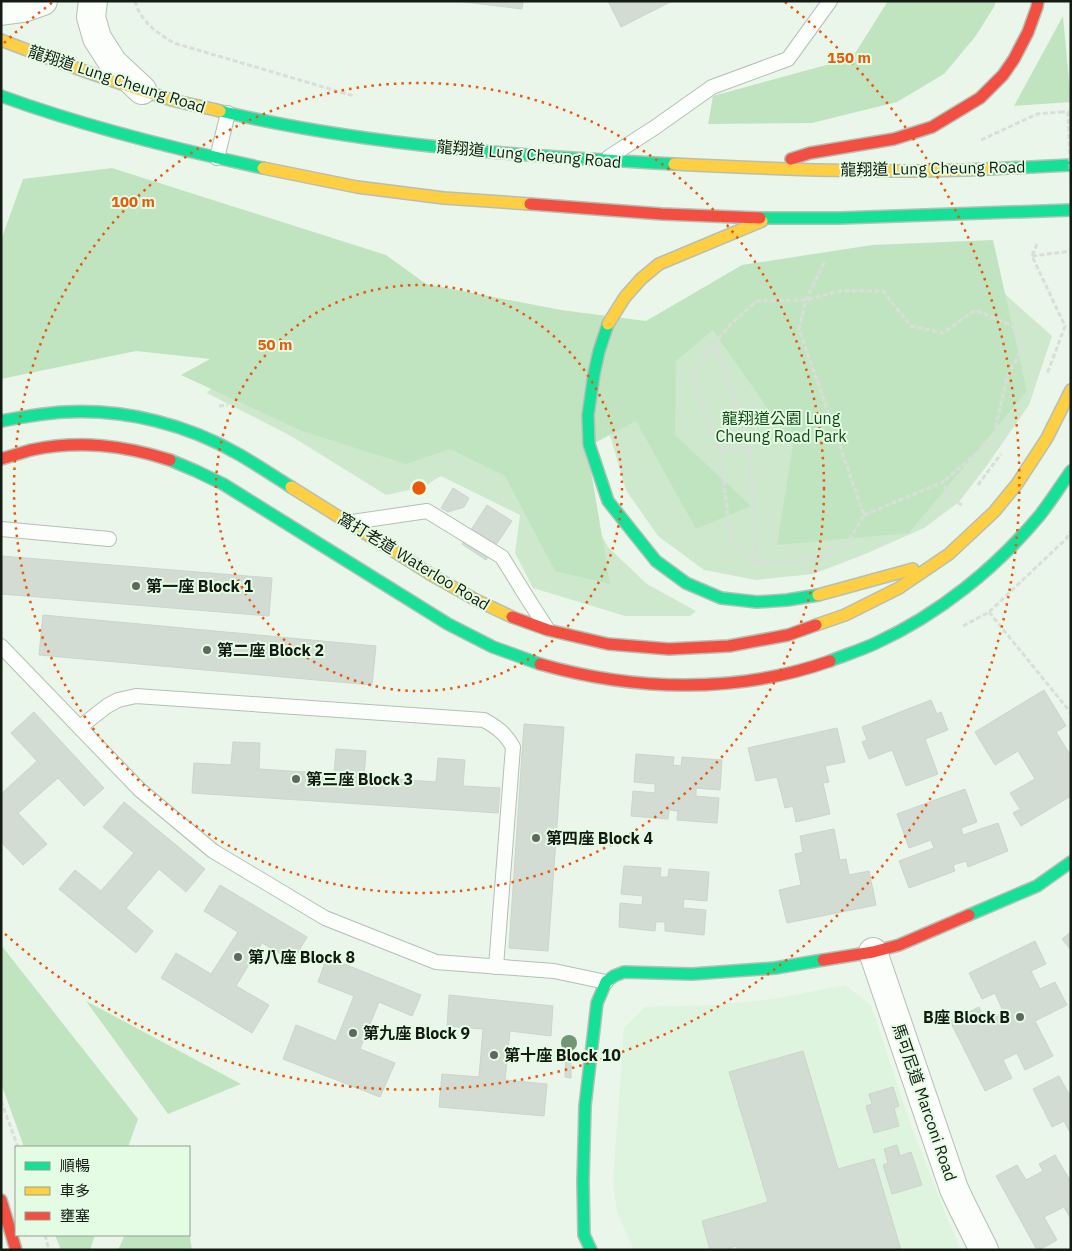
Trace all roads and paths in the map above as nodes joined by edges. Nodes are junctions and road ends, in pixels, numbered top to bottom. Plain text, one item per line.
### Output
1 (43, 1) edge
2 (93, 1) edge
3 (135, 1) edge
4 (830, 1) edge
5 (1038, 1) edge
6 (1, 11) edge
7 (1, 40) edge
8 (142, 90) junction
9 (1, 96) edge
10 (354, 96) dead end
11 (228, 113) junction
12 (976, 143) dead end
13 (217, 158) junction
14 (604, 160) junction
15 (1071, 165) edge
16 (760, 168) junction
17 (1071, 187) edge
18 (1071, 210) edge
19 (769, 218) junction
20 (1037, 244) dead end
21 (1071, 251) edge
22 (1032, 256) junction
23 (825, 261) dead end
24 (806, 300) junction
25 (715, 343) junction
26 (1044, 381) dead end
27 (1071, 390) edge
28 (228, 405) dead end
29 (219, 406) dead end
30 (1, 421) edge
31 (749, 447) junction
32 (720, 450) junction
33 (1002, 454) dead end
34 (1, 458) edge
35 (1071, 471) edge
36 (943, 482) junction
37 (974, 490) dead end
38 (955, 512) dead end
39 (864, 515) junction
40 (349, 523) junction
41 (1, 530) edge
42 (109, 539) dead end
43 (939, 562) junction
44 (758, 564) junction
45 (989, 612) dead end
46 (549, 630) junction
47 (1, 646) edge
48 (1071, 712) edge
49 (80, 727) junction
50 (1071, 862) edge
51 (873, 952) junction
52 (496, 967) junction
53 (606, 982) junction
54 (1, 1101) edge
55 (18, 1146) edge
56 (1, 1200) edge
57 (45, 1236) edge
58 (16, 1250) edge
59 (49, 1250) edge
60 (591, 1250) edge
61 (984, 1250) edge

1 - 6 street
2 - 8 street
3 - 10 path
4 - 14 lane
5 - 16 main road
7 - 8 main road, 龍翔道 Lung Cheung Road
8 - 11 main road, 龍翔道 Lung Cheung Road
9 - 13 main road
11 - 13 lane
11 - 14 main road, 龍翔道 Lung Cheung Road
12 - 17 path, bridge
13 - 19 main road
14 - 16 main road, 龍翔道 Lung Cheung Road
15 - 16 main road, 龍翔道 Lung Cheung Road
18 - 19 main road
19 - 43 main road
20 - 22 path
21 - 22 path
22 - 26 path
23 - 24 path
24 - 25 path
24 - 36 path
24 - 39 path
25 - 31 path
25 - 32 path
27 - 43 main road, 窩打老道 Waterloo Road
28 - 29 path
30 - 40 main road, 窩打老道 Waterloo Road
31 - 32 path
31 - 44 path
32 - 44 path
33 - 37 path
34 - 35 main road
36 - 38 path
36 - 39 path
39 - 44 path
40 - 46 main road, 窩打老道 Waterloo Road
40 - 46 lane
41 - 42 lane
43 - 46 main road, 窩打老道 Waterloo Road
45 - 48 path
47 - 49 lane
49 - 52 lane
49 - 52 lane
50 - 51 main road
51 - 53 main road
51 - 61 street, 馬可尼道 Marconi Road
52 - 53 lane
53 - 60 main road
54 - 55 path
56 - 58 main road
57 - 59 path

